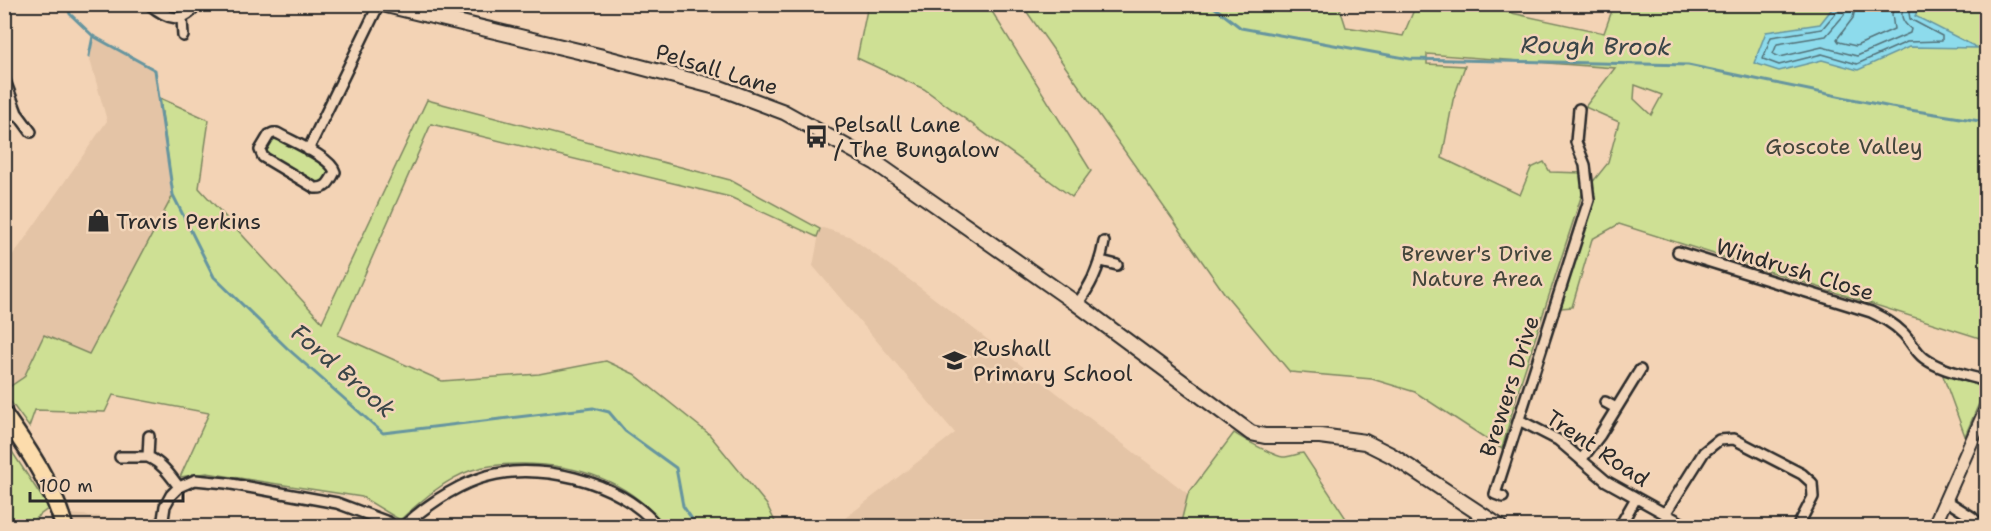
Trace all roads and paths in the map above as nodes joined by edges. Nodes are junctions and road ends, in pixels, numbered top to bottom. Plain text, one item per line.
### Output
1 (149, 4) edge
2 (197, 4) edge
3 (381, 4) edge
4 (182, 18) junction
5 (183, 36) dead end
6 (4, 78) edge
7 (1579, 109) dead end
8 (16, 113) junction
9 (4, 122) edge
10 (31, 132) dead end
11 (308, 150) junction
12 (1104, 242) dead end
13 (1678, 252) dead end
14 (1101, 261) junction
15 (1117, 265) dead end
16 (1077, 304) junction
17 (1640, 370) dead end
18 (1986, 381) edge
19 (1605, 402) dead end
20 (1616, 408) junction
21 (1986, 409) edge
22 (4, 415) edge
23 (1519, 420) junction
24 (149, 436) dead end
25 (120, 457) dead end
26 (148, 457) junction
27 (1581, 460) junction
28 (178, 487) junction
29 (1503, 497) dead end
30 (1636, 498) junction
31 (1947, 501) junction
32 (1665, 514) junction
33 (64, 526) edge
34 (162, 526) edge
35 (393, 526) edge
36 (404, 526) edge
37 (657, 526) edge
38 (1499, 526) edge
39 (1620, 526) edge
40 (1687, 526) edge
41 (1798, 526) edge
42 (1934, 526) edge
43 (1981, 526) edge

1 - 4 street
2 - 4 street
3 - 11 street
3 - 16 main road, Pelsall Lane
4 - 5 street
6 - 8 street
7 - 23 street, Brewers Drive
8 - 9 street
8 - 10 street
11 - 11 street
12 - 14 street
13 - 18 street, Windrush Close
14 - 15 street
14 - 16 street
16 - 38 main road, Pelsall Lane
17 - 20 street
19 - 20 street
20 - 27 street
21 - 31 street
22 - 33 highway
23 - 27 street, Trent Road
23 - 29 street, Brewers Drive
24 - 26 street
25 - 26 street
26 - 28 street
27 - 30 street, Trent Road
28 - 34 street
28 - 35 street
30 - 32 street, Trent Road
30 - 39 street
31 - 42 street
31 - 43 street
32 - 40 street, Trent Road
32 - 41 street
36 - 37 street

